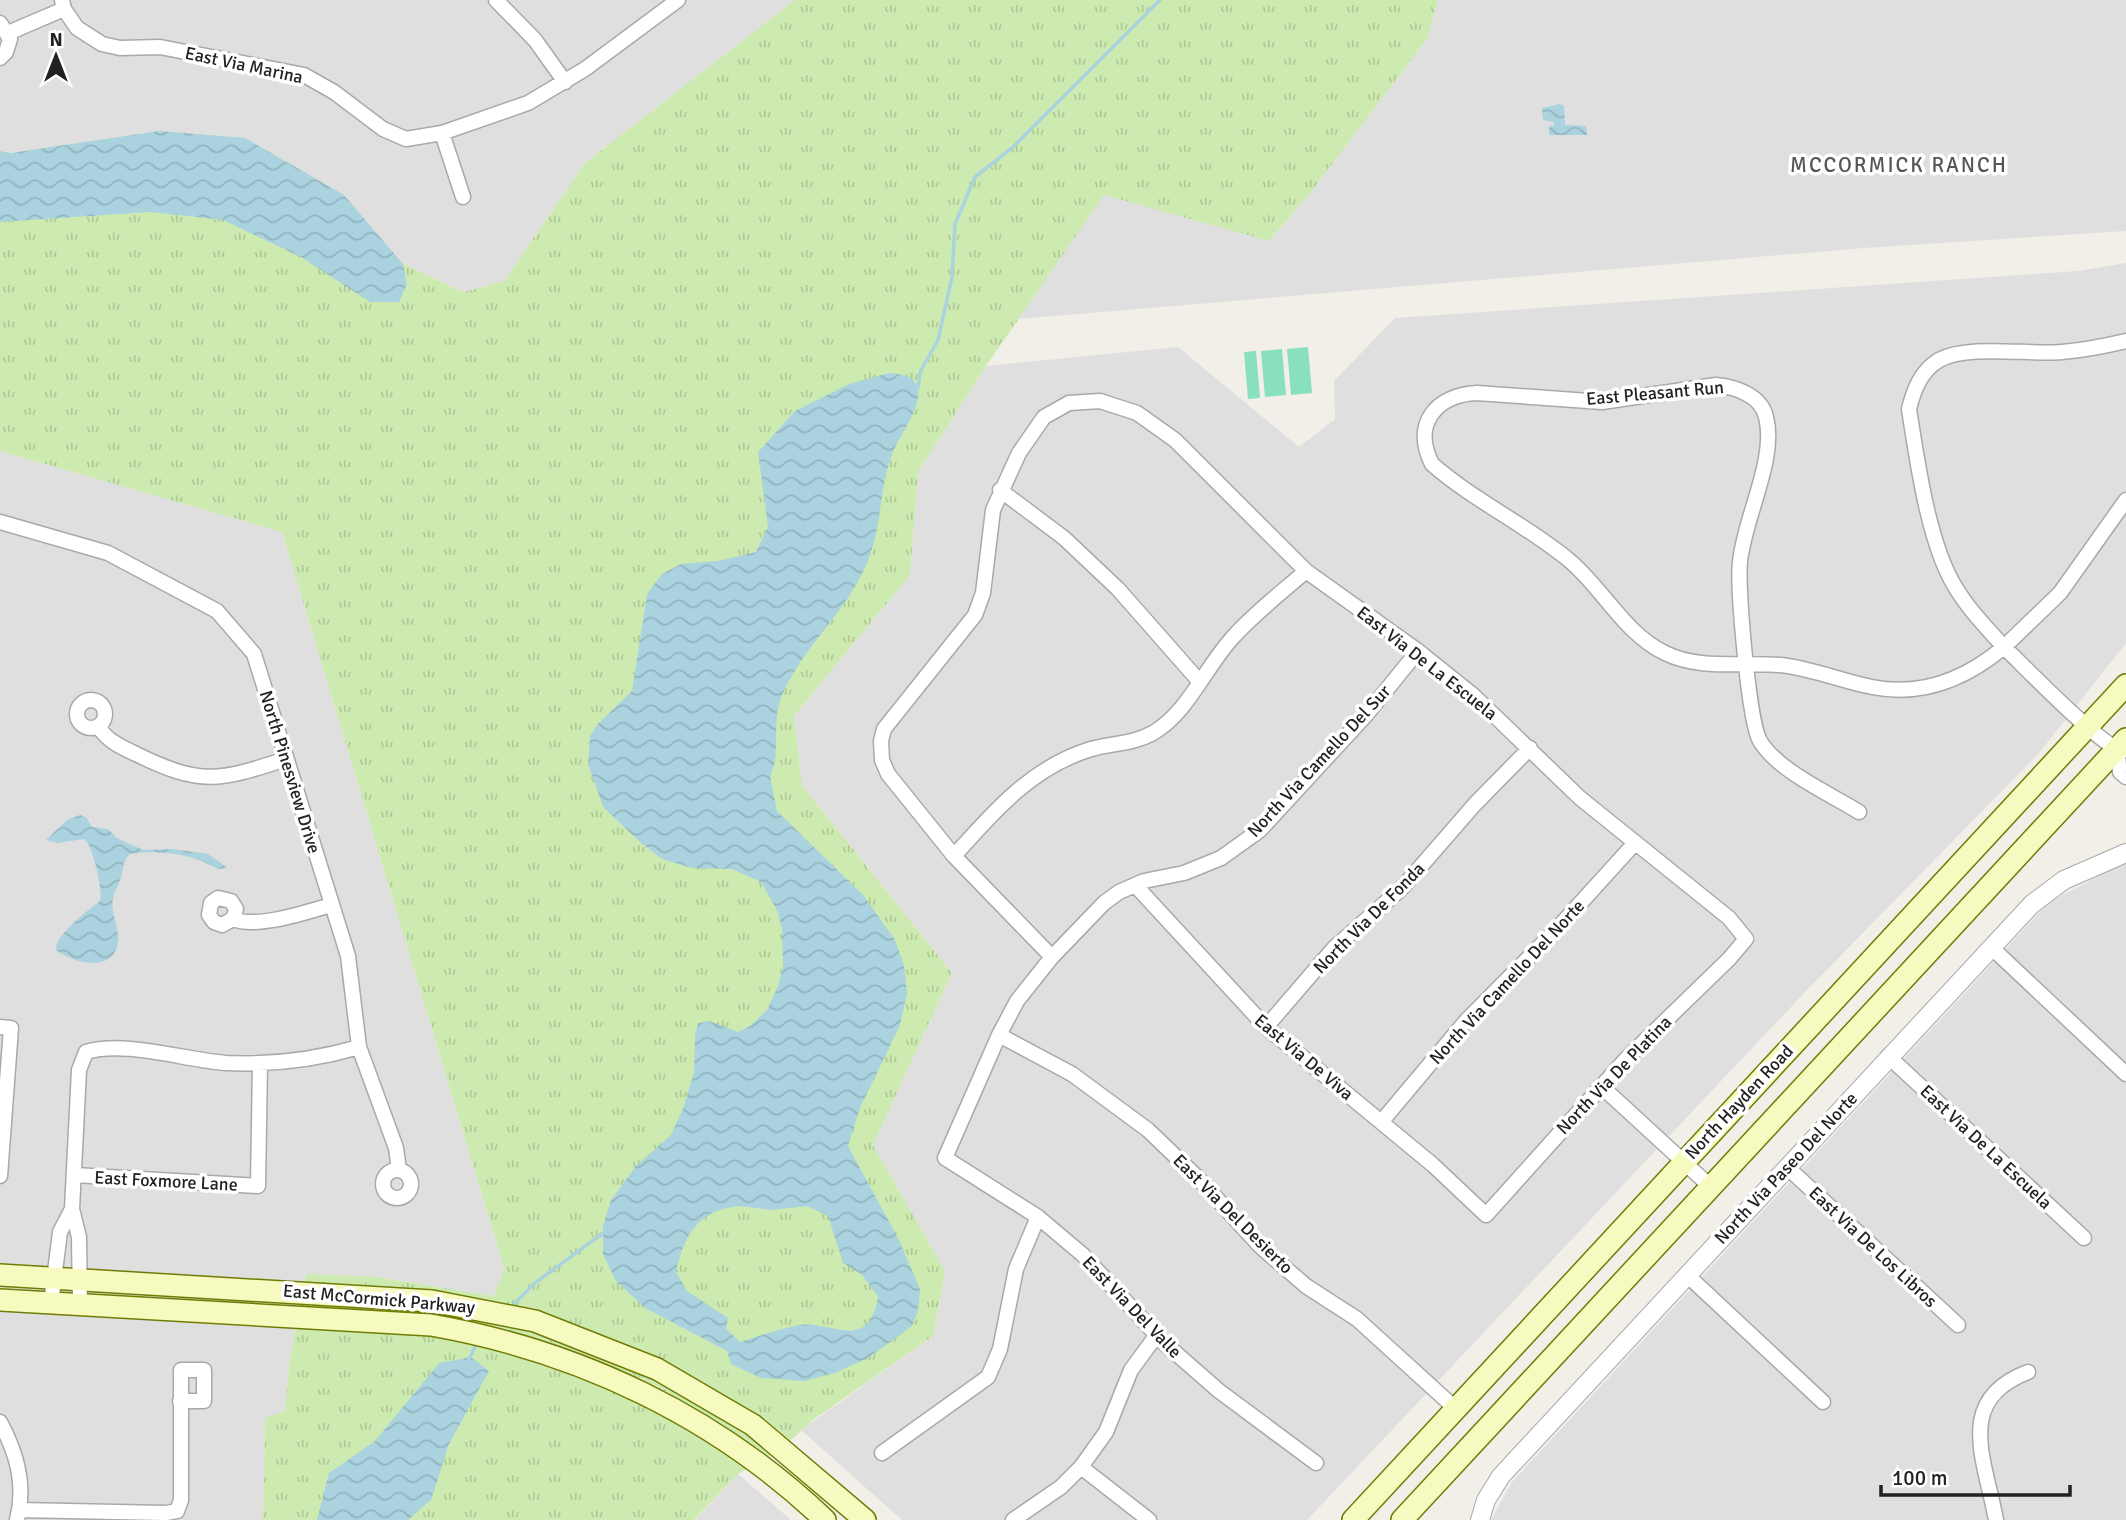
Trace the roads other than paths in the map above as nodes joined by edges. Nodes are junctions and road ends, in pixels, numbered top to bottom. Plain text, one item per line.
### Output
1 (496, 0) edge
2 (678, 0) edge
3 (63, 4) edge
4 (4, 28) edge
5 (0, 58) edge
6 (565, 82) junction
7 (442, 133) junction
8 (463, 197) dead end
9 (2126, 341) edge
10 (1000, 490) junction
11 (2126, 500) edge
12 (0, 522) edge
13 (1306, 571) junction
14 (2004, 647) junction
15 (1418, 651) junction
16 (1747, 663) junction
17 (1199, 681) junction
18 (2126, 685) edge
19 (98, 726) dead end
20 (2090, 727) junction
21 (2123, 747) edge
22 (1530, 748) junction
23 (286, 760) junction
24 (2126, 778) edge
25 (1859, 813) dead end
26 (1634, 844) junction
27 (2126, 853) edge
28 (954, 856) junction
29 (1135, 884) junction
30 (331, 905) junction
31 (233, 919) dead end
32 (1746, 939) joint
33 (1992, 948) junction
34 (1052, 957) junction
35 (1266, 1027) junction
36 (5, 1028) edge
37 (999, 1035) junction
38 (359, 1047) junction
39 (1888, 1056) junction
40 (260, 1063) junction
41 (2126, 1074) edge
42 (1601, 1086) junction
43 (1381, 1121) junction
44 (3, 1132) edge
45 (945, 1158) joint
46 (1684, 1162) junction
47 (1788, 1168) junction
48 (399, 1170) dead end
49 (75, 1175) junction
50 (0, 1176) edge
51 (1713, 1188) junction
52 (72, 1209) junction
53 (1486, 1215) joint
54 (1038, 1217) junction
55 (2084, 1238) dead end
56 (0, 1275) edge
57 (1687, 1275) junction
58 (52, 1277) junction
59 (80, 1278) junction
60 (0, 1300) edge
61 (51, 1303) junction
62 (80, 1304) junction
63 (1958, 1325) dead end
64 (1156, 1336) junction
65 (2028, 1372) dead end
66 (180, 1401) dead end
67 (1823, 1402) dead end
68 (1456, 1409) junction
69 (0, 1422) edge
70 (882, 1453) dead end
71 (1316, 1462) dead end
72 (1081, 1467) junction
73 (18, 1515) edge
74 (825, 1520) edge
75 (865, 1520) edge
76 (1013, 1520) edge
77 (1149, 1520) edge
78 (1353, 1520) edge
79 (1402, 1520) edge
80 (1479, 1520) edge
81 (1996, 1520) edge

1 - 6 street
2 - 6 street, East Via Marina
3 - 4 street
3 - 7 street, East Via Marina
4 - 5 street
6 - 7 street, East Via Marina
7 - 8 street
9 - 14 street
10 - 13 street, East Via De La Escuela
10 - 17 street
10 - 28 street
11 - 14 street, East Pleasant Run
12 - 23 street, North Pinesview Drive
13 - 15 street, East Via De La Escuela
13 - 17 street
14 - 16 street, East Pleasant Run
14 - 20 street
15 - 22 street, East Via De La Escuela
15 - 29 street, North Via Camello Del Sur
16 - 16 street, East Pleasant Run
16 - 25 street, East Pleasant Run
17 - 28 street
18 - 20 main road, North Hayden Road
19 - 23 street
20 - 21 street
20 - 46 main road, North Hayden Road
21 - 24 street
21 - 51 main road
22 - 26 street, East Via De La Escuela
22 - 35 street, North Via De Fonda
23 - 30 street, North Pinesview Drive
26 - 32 street, East Via De La Escuela
26 - 43 street, North Via Camello Del Norte
27 - 33 street, North Via Paseo Del Norte
28 - 34 street
29 - 34 street, North Via Camello Del Sur
29 - 35 street, East Via De Viva
30 - 31 street
30 - 38 street, North Pinesview Drive
32 - 42 street, North Via De Platina
33 - 39 street, North Via Paseo Del Norte
33 - 41 street
34 - 37 street, North Via Camello Del Sur
35 - 43 street, East Via De Viva
36 - 44 street
37 - 45 street, North Via Camello Del Sur
37 - 68 street, East Via Del Desierto
38 - 40 street
38 - 48 street, North Pinesview Drive
39 - 47 street, North Via Paseo Del Norte
39 - 55 street, East Via De La Escuela
40 - 49 street
40 - 49 street, East Foxmore Lane
42 - 46 street
42 - 53 street, North Via De Platina
43 - 53 street, East Via De Viva
44 - 50 street
45 - 54 street, East Via Del Valle
46 - 51 street
46 - 68 main road, North Hayden Road
47 - 57 street, North Via Paseo Del Norte
47 - 63 street, East Via De Los Libros
49 - 52 street
51 - 79 main road
52 - 58 street
52 - 59 street
54 - 64 street, East Via Del Valle
54 - 70 street
56 - 58 main road, East McCormick Parkway
57 - 67 street
57 - 80 street, North Via Paseo Del Norte
58 - 59 main road, East McCormick Parkway
58 - 61 street
59 - 62 street
59 - 75 main road, East McCormick Parkway
60 - 61 main road, East McCormick Parkway
61 - 62 main road, East McCormick Parkway
62 - 74 main road, East McCormick Parkway
64 - 71 street, East Via Del Valle
64 - 72 street
65 - 81 street
66 - 73 street
68 - 78 main road, North Hayden Road
69 - 73 street
72 - 76 street
72 - 77 street

